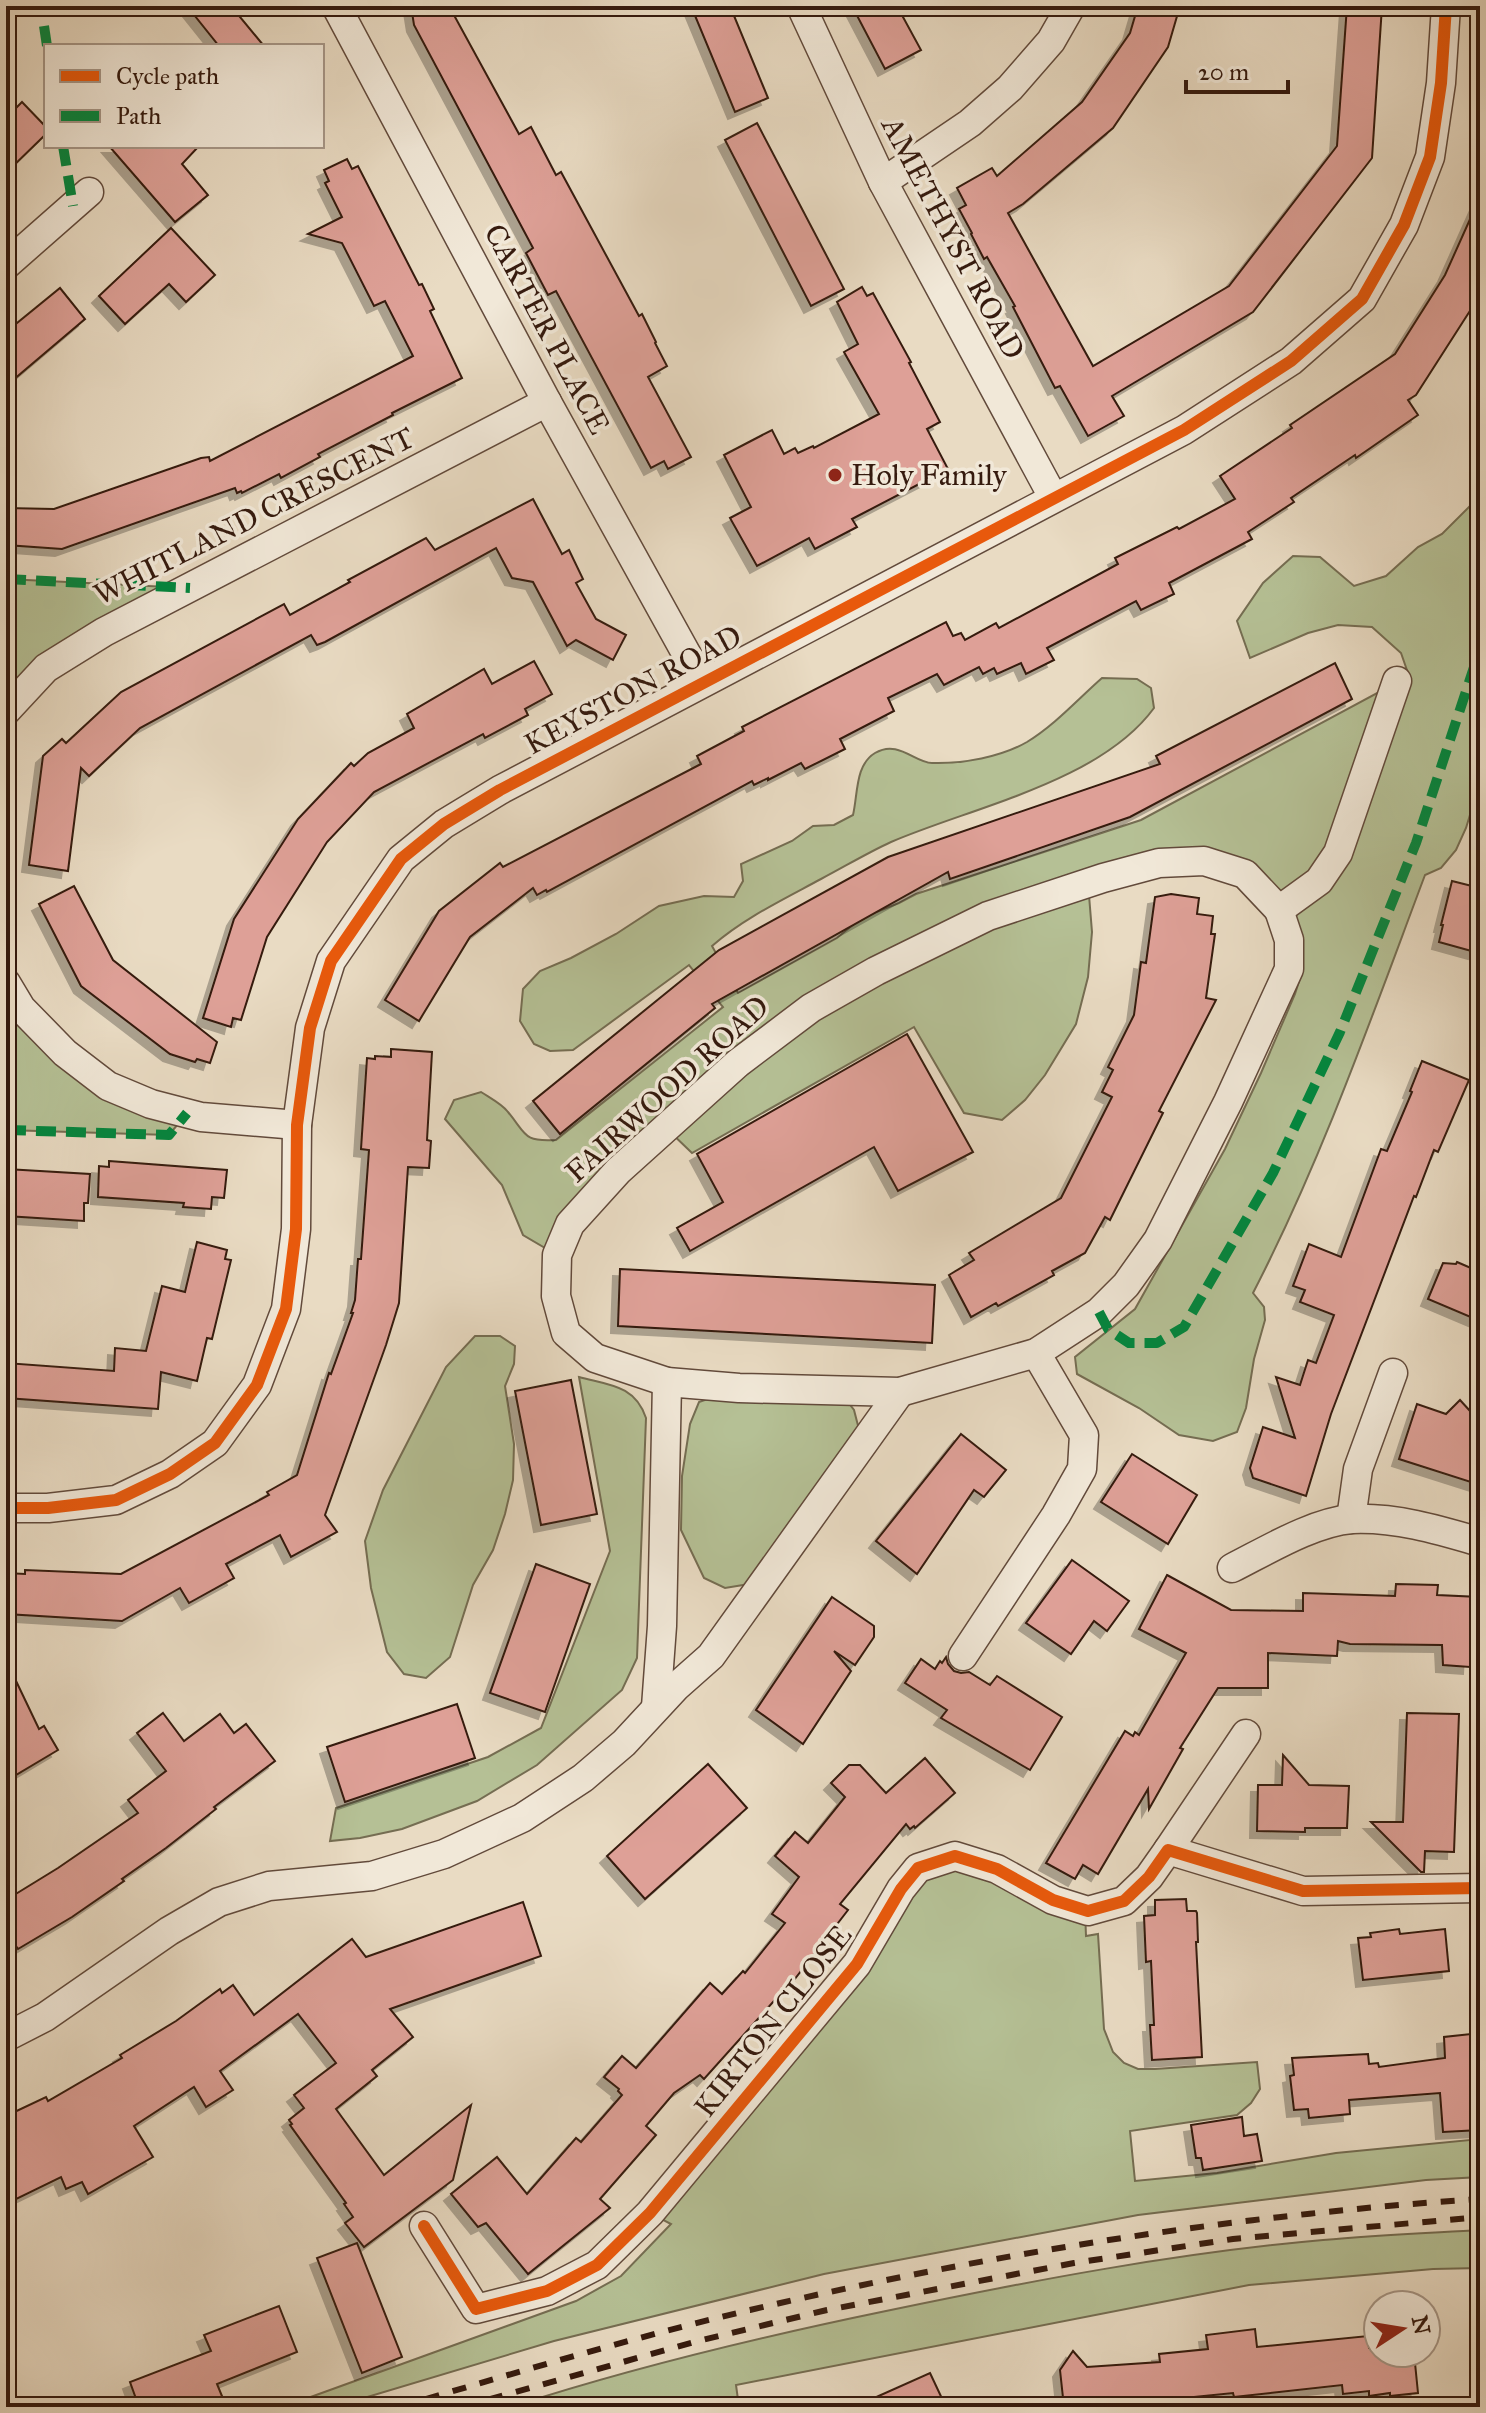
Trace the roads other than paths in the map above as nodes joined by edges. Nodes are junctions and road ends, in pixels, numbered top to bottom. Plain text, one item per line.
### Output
1 (336, 6) edge
2 (801, 6) edge
3 (1071, 6) edge
4 (1446, 6) edge
5 (883, 182) junction
6 (89, 192) dead end
7 (6, 265) edge
8 (547, 402) junction
9 (1053, 497) junction
10 (1397, 681) dead end
11 (702, 682) junction
12 (6, 711) edge
13 (1279, 910) junction
14 (6, 983) edge
15 (297, 1125) junction
16 (1036, 1353) junction
17 (1393, 1373) dead end
18 (667, 1382) junction
19 (900, 1392) junction
20 (6, 1508) edge
21 (1351, 1519) junction
22 (1480, 1542) edge
23 (1232, 1568) dead end
24 (963, 1656) dead end
25 (656, 1707) junction
26 (1246, 1734) dead end
27 (1168, 1850) junction
28 (1480, 1888) edge
29 (6, 2037) edge
30 (424, 2226) dead end

1 - 8 street, CARTER PLACE
2 - 5 street, AMETHYST ROAD
3 - 5 street
4 - 9 street, KEYSTON ROAD
5 - 9 street, AMETHYST ROAD
6 - 7 street
8 - 11 street, CARTER PLACE
8 - 12 street, WHITLAND CRESCENT
9 - 11 street, KEYSTON ROAD
10 - 13 street
11 - 15 street, KEYSTON ROAD
13 - 16 street, FAIRWOOD ROAD
13 - 18 street, FAIRWOOD ROAD
14 - 15 street
15 - 20 street, KEYSTON ROAD
16 - 19 street, FAIRWOOD ROAD
16 - 24 street
17 - 21 street
18 - 19 street, FAIRWOOD ROAD
18 - 25 street
19 - 25 street
21 - 22 street
21 - 23 street
25 - 29 street
26 - 27 street, KIRTON CLOSE
27 - 28 street
27 - 30 street, KIRTON CLOSE

